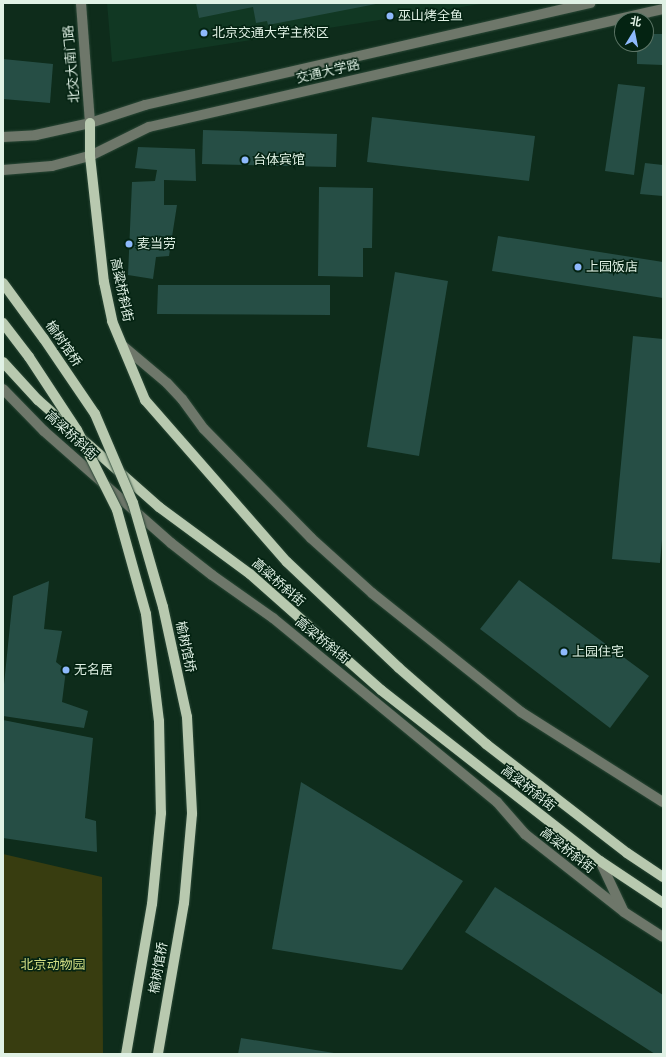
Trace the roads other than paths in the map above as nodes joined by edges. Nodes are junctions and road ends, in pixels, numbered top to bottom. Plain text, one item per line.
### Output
1 (81, 3) edge
2 (590, 3) edge
3 (663, 9) edge
4 (90, 123) junction
5 (3, 137) edge
6 (90, 156) junction
7 (3, 170) edge
8 (3, 283) edge
9 (3, 324) edge
10 (123, 346) junction
11 (3, 362) edge
12 (3, 389) edge
13 (663, 802) edge
14 (600, 861) junction
15 (663, 877) edge
16 (663, 903) edge
17 (624, 912) junction
18 (663, 937) edge
19 (126, 1054) edge
20 (158, 1054) edge

1 - 4 street, 北交大南门路
2 - 4 street, 交通大学路
3 - 6 street, 交通大学路
4 - 5 street, 交通大学路
4 - 6 main road, 高粱桥斜街
6 - 7 street, 交通大学路
6 - 10 main road, 高粱桥斜街
8 - 20 main road, 榆树馆桥, bridge
9 - 19 main road, 榆树馆桥, bridge
10 - 13 street
10 - 15 main road, 高粱桥斜街
11 - 14 main road, 高粱桥斜街
12 - 17 street, 高梁桥斜街
14 - 16 main road, 高梁桥斜街
14 - 17 street, 高梁桥斜街
17 - 18 street, 高梁桥斜街

